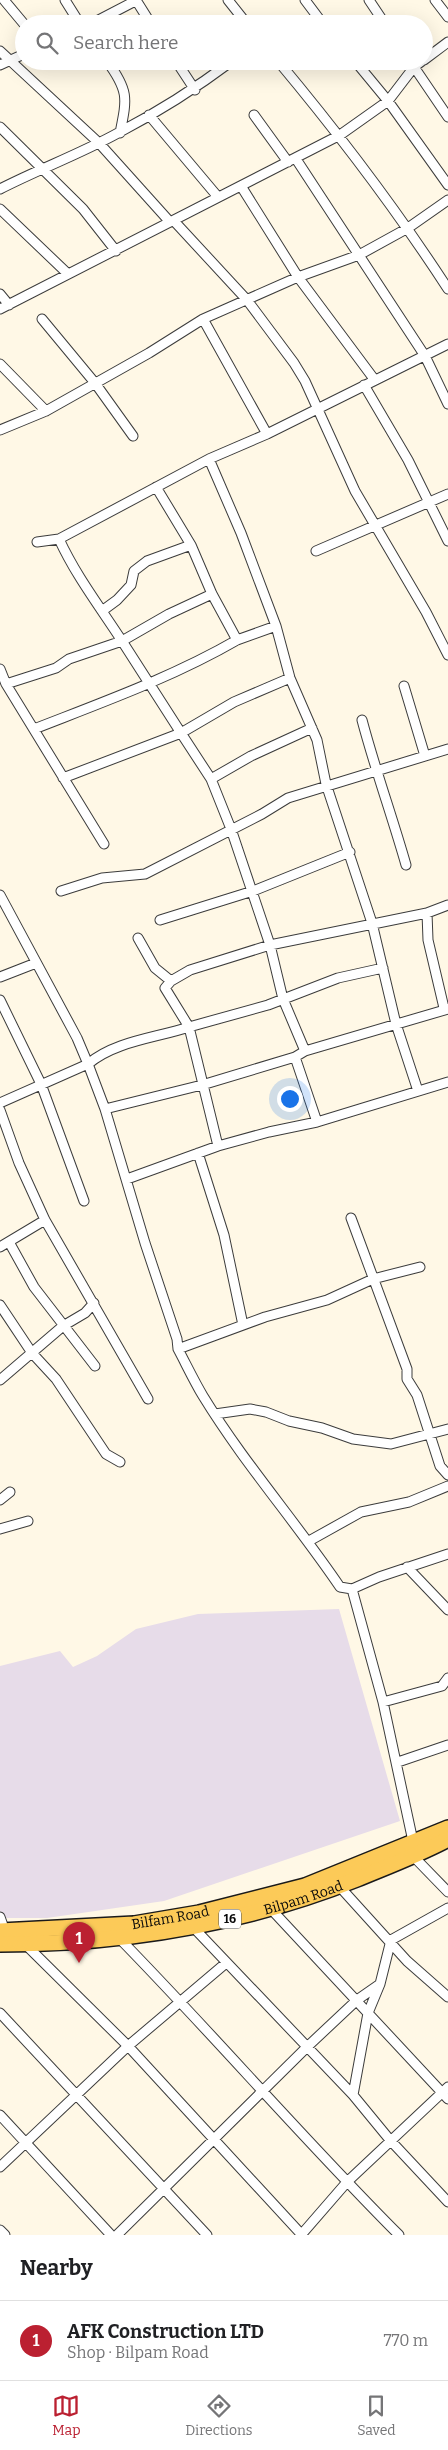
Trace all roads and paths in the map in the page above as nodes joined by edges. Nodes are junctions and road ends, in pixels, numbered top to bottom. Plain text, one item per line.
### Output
1 (4, 0) edge
2 (65, 0) edge
3 (136, 0) edge
4 (228, 0) edge
5 (306, 0) edge
6 (369, 0) edge
7 (435, 0) edge
8 (16, 15) edge
9 (74, 15) edge
10 (108, 15) edge
11 (145, 15) edge
12 (240, 15) edge
13 (317, 15) edge
14 (379, 15) edge
15 (448, 17) edge
16 (448, 42) edge
17 (0, 51) edge
18 (433, 53) edge
19 (15, 58) edge
20 (9, 60) junction
21 (0, 66) edge
22 (15, 66) edge
23 (20, 70) edge
24 (114, 70) edge
25 (182, 70) edge
26 (220, 70) edge
27 (287, 70) edge
28 (362, 70) edge
29 (408, 70) edge
30 (416, 70) edge
31 (194, 90) junction
32 (388, 101) junction
33 (149, 114) junction
34 (254, 115) dead end
35 (448, 117) edge
36 (0, 127) edge
37 (120, 133) junction
38 (340, 136) junction
39 (99, 143) junction
40 (292, 161) junction
41 (41, 168) junction
42 (448, 184) edge
43 (241, 186) junction
44 (0, 189) edge
45 (218, 197) junction
46 (448, 200) edge
47 (0, 209) edge
48 (172, 222) junction
49 (408, 228) junction
50 (116, 251) junction
51 (359, 255) junction
52 (68, 274) junction
53 (298, 277) junction
54 (448, 289) edge
55 (0, 294) edge
56 (247, 300) junction
57 (4, 307) edge
58 (42, 319) dead end
59 (203, 319) junction
60 (448, 344) edge
61 (425, 356) junction
62 (0, 364) edge
63 (374, 379) junction
64 (95, 383) junction
65 (364, 385) junction
66 (448, 404) edge
67 (317, 408) junction
68 (46, 411) junction
69 (0, 430) edge
70 (267, 434) junction
71 (133, 436) dead end
72 (209, 459) junction
73 (156, 487) junction
74 (448, 494) edge
75 (429, 502) junction
76 (375, 526) junction
77 (60, 539) junction
78 (448, 541) edge
79 (38, 542) dead end
80 (191, 545) junction
81 (316, 552) dead end
82 (212, 594) junction
83 (102, 610) junction
84 (276, 626) junction
85 (237, 640) junction
86 (122, 641) junction
87 (448, 655) edge
88 (0, 669) edge
89 (290, 678) junction
90 (6, 684) junction
91 (148, 684) junction
92 (404, 686) dead end
93 (362, 720) dead end
94 (312, 728) junction
95 (34, 729) junction
96 (181, 733) junction
97 (448, 749) edge
98 (425, 756) junction
99 (375, 770) junction
100 (63, 778) junction
101 (211, 779) junction
102 (326, 784) junction
103 (231, 829) junction
104 (104, 844) dead end
105 (350, 852) junction
106 (406, 864) dead end
107 (61, 891) dead end
108 (253, 891) junction
109 (0, 895) edge
110 (448, 905) edge
111 (427, 913) junction
112 (160, 920) dead end
113 (372, 923) junction
114 (138, 938) dead end
115 (270, 945) junction
116 (36, 963) junction
117 (383, 968) junction
118 (0, 977) edge
119 (171, 981) junction
120 (283, 999) junction
121 (0, 1000) edge
122 (446, 1008) edge
123 (396, 1024) junction
124 (189, 1027) junction
125 (305, 1051) junction
126 (295, 1057) junction
127 (88, 1064) junction
128 (448, 1082) edge
129 (41, 1084) junction
130 (202, 1085) junction
131 (418, 1091) junction
132 (0, 1103) edge
133 (105, 1109) junction
134 (0, 1110) edge
135 (317, 1122) junction
136 (218, 1146) junction
137 (198, 1153) junction
138 (126, 1179) junction
139 (84, 1201) dead end
140 (351, 1218) dead end
141 (45, 1220) junction
142 (9, 1242) junction
143 (0, 1247) edge
144 (420, 1267) dead end
145 (373, 1279) junction
146 (94, 1303) junction
147 (0, 1305) edge
148 (243, 1325) junction
149 (63, 1326) junction
150 (178, 1348) junction
151 (32, 1353) junction
152 (95, 1366) dead end
153 (0, 1380) edge
154 (148, 1399) dead end
155 (215, 1414) junction
156 (448, 1429) edge
157 (429, 1434) junction
158 (120, 1462) dead end
159 (448, 1475) edge
160 (448, 1486) edge
161 (10, 1492) dead end
162 (0, 1500) edge
163 (28, 1521) dead end
164 (0, 1529) edge
165 (309, 1540) junction
166 (448, 1554) edge
167 (407, 1567) junction
168 (352, 1589) junction
169 (448, 1610) edge
170 (448, 1678) edge
171 (383, 1702) junction
172 (448, 1745) edge
173 (398, 1762) junction
174 (448, 1828) edge
175 (448, 1839) edge
176 (416, 1851) junction
177 (340, 1887) junction
178 (448, 1892) edge
179 (270, 1908) junction
180 (448, 1908) edge
181 (193, 1927) junction
182 (1, 1931) edge
183 (119, 1938) junction
184 (390, 1940) junction
185 (24, 1944) junction
186 (226, 1963) junction
187 (380, 1984) junction
188 (448, 1997) edge
189 (180, 2000) junction
190 (357, 2000) junction
191 (0, 2013) edge
192 (368, 2013) junction
193 (128, 2046) junction
194 (307, 2047) junction
195 (264, 2091) junction
196 (446, 2093) edge
197 (353, 2095) junction
198 (77, 2096) junction
199 (0, 2115) edge
200 (213, 2140) junction
201 (390, 2140) junction
202 (26, 2143) junction
203 (0, 2167) edge
204 (346, 2182) junction
205 (164, 2189) junction
206 (448, 2202) edge
207 (0, 2230) edge
208 (5, 2235) edge
209 (111, 2235) edge
210 (117, 2235) edge
211 (206, 2235) edge
212 (302, 2235) edge
213 (399, 2235) edge

1 - 8 street
2 - 9 street
3 - 10 street
3 - 11 street
4 - 12 street
5 - 13 street
6 - 14 street
7 - 15 street
16 - 18 street
17 - 20 street
19 - 20 street
20 - 21 street
20 - 22 street
23 - 39 street
24 - 37 street
25 - 31 street
26 - 31 street
27 - 38 street
28 - 32 street
29 - 32 street
30 - 35 street
31 - 33 street
32 - 38 street
32 - 42 street
33 - 37 street
33 - 45 street
34 - 40 street
36 - 41 street
37 - 39 street
38 - 40 street
38 - 49 street
39 - 41 street
39 - 48 street
40 - 43 street
40 - 51 street
41 - 44 street
41 - 50 street
43 - 45 street
43 - 53 street
45 - 48 street
46 - 49 street
47 - 52 street
48 - 50 street
48 - 56 street
49 - 51 street
49 - 54 street
50 - 52 street
51 - 53 street
51 - 61 street
52 - 57 street
53 - 56 street
53 - 63 street
55 - 57 street
56 - 59 street
56 - 67 street
58 - 64 street
59 - 64 street
59 - 70 street
60 - 61 street
61 - 63 street
61 - 66 street
62 - 68 street
63 - 65 street
64 - 68 street
64 - 71 street
65 - 67 street
65 - 75 street
67 - 70 street
67 - 76 street
68 - 69 street
70 - 72 street
72 - 73 street
72 - 84 street
73 - 77 street
73 - 80 street
74 - 75 street
75 - 76 street
75 - 78 street
76 - 81 street
76 - 87 street
77 - 79 street
77 - 83 street
80 - 82 street
80 - 83 street
82 - 85 street
82 - 86 street
83 - 86 street
84 - 85 street
84 - 89 street
85 - 91 street
86 - 90 street
86 - 91 street
88 - 90 street
89 - 94 street
89 - 96 street
90 - 95 street
91 - 95 street
91 - 96 street
92 - 98 street
93 - 99 street
94 - 101 street
94 - 102 street
95 - 100 street
96 - 100 street
96 - 101 street
97 - 98 street
97 - 102 street
98 - 99 street
99 - 102 street
99 - 106 street
100 - 104 street
101 - 103 street
102 - 103 street
102 - 105 street
103 - 107 street
103 - 108 street
105 - 108 street
105 - 113 street
108 - 112 street
108 - 115 street
109 - 116 street
110 - 111 street
111 - 113 street
111 - 122 street
113 - 115 street
113 - 117 street
114 - 119 street
115 - 119 street
115 - 120 street
116 - 118 street
116 - 127 street
117 - 120 street
117 - 123 street
119 - 124 street
120 - 124 street
120 - 125 street
121 - 129 street
122 - 123 street
123 - 125 street
123 - 131 street
124 - 127 street
124 - 130 street
125 - 126 street
126 - 130 street
126 - 135 street
127 - 129 street
127 - 133 street
128 - 131 street
129 - 132 street
129 - 139 street
130 - 133 street
130 - 136 street
131 - 135 street
133 - 138 street
134 - 141 street
135 - 136 street
136 - 137 street
137 - 138 street
137 - 148 street
138 - 150 street
140 - 145 street
141 - 142 street
141 - 146 street
142 - 143 street
142 - 149 street
144 - 145 street
145 - 148 street
145 - 157 street
146 - 149 street
146 - 154 street
147 - 151 street
148 - 150 street
149 - 151 street
149 - 152 street
150 - 155 street
151 - 153 street
151 - 158 street
155 - 157 street
155 - 165 street
156 - 157 street
157 - 159 street
160 - 165 street
161 - 162 street
163 - 164 street
165 - 168 street
166 - 167 street
167 - 168 street
167 - 169 street
168 - 171 street
170 - 171 street
171 - 173 street
172 - 173 street
173 - 176 street
174 - 176 main road, Bilfam Road / 16
175 - 176 main road, Bilpam Road / 16
176 - 177 main road, Bilpam Road / 16
176 - 178 street
176 - 182 main road, Bilfam Road / 16
177 - 179 main road, Bilpam Road / 16
177 - 184 street
179 - 181 main road, Bilpam Road / 16
179 - 190 street
180 - 184 street
181 - 183 main road, Bilpam Road / 16
181 - 186 street
182 - 185 main road, Bilpam Road / 16
183 - 185 main road, Bilpam Road / 16
183 - 189 street
184 - 187 street
184 - 188 street
185 - 193 street
186 - 189 street
186 - 194 street
187 - 190 street
187 - 192 street
189 - 193 street
189 - 195 street
190 - 192 street
190 - 194 street
191 - 198 street
192 - 196 street
192 - 197 street
193 - 198 street
193 - 200 street
194 - 195 street
194 - 197 street
195 - 200 street
195 - 204 street
196 - 201 street
197 - 201 street
198 - 202 street
198 - 205 street
199 - 202 street
200 - 205 street
200 - 212 street
201 - 204 street
201 - 206 street
202 - 203 street
202 - 209 street
204 - 212 street
204 - 213 street
205 - 210 street
205 - 211 street
207 - 208 street

